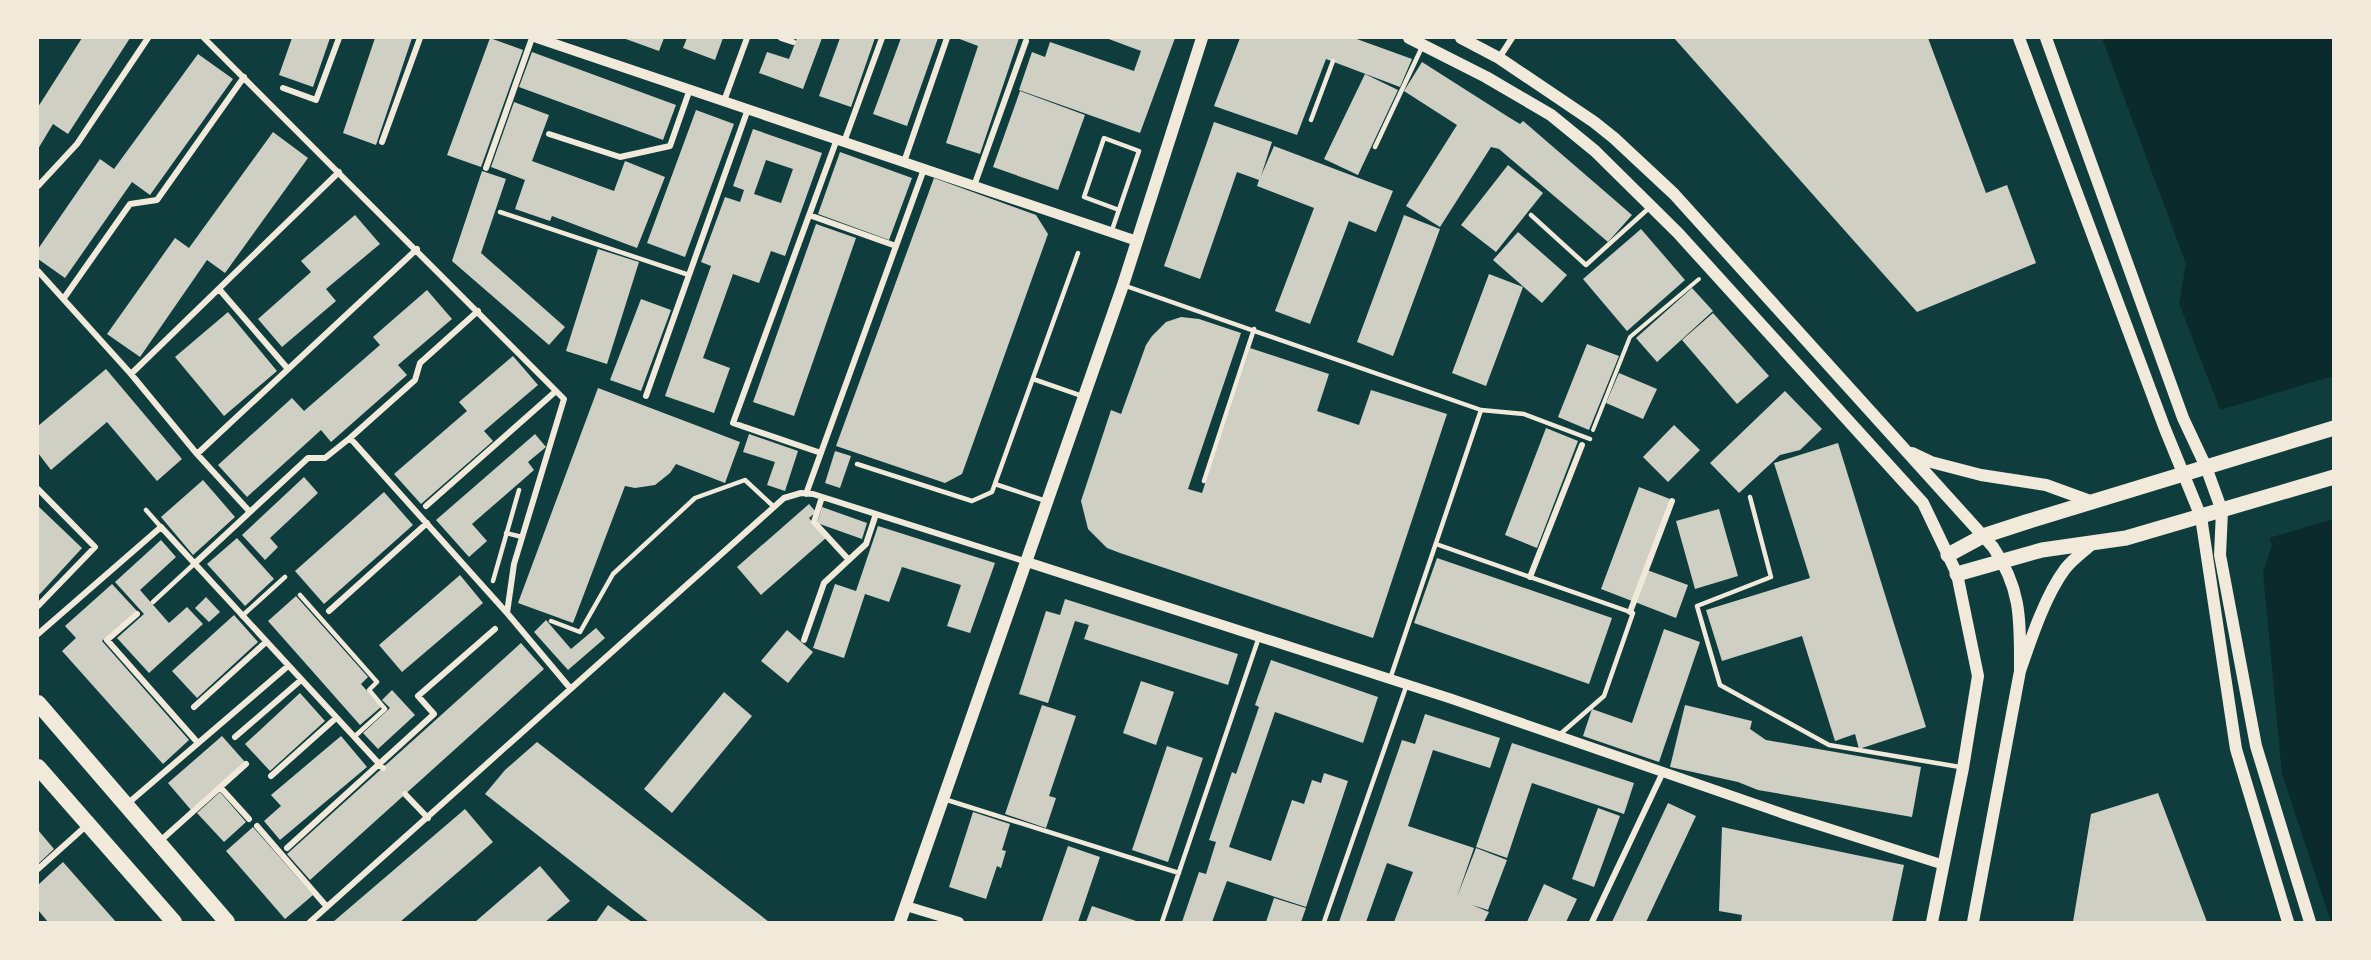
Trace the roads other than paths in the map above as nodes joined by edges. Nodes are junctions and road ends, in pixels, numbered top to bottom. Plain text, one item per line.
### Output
1 (148, 38) edge
2 (204, 38) edge
3 (339, 38) edge
4 (420, 38) edge
5 (532, 38) edge
6 (537, 38) edge
7 (747, 38) edge
8 (781, 38) edge
9 (882, 38) edge
10 (947, 38) edge
11 (1202, 38) edge
12 (1409, 38) edge
13 (1461, 38) edge
14 (1512, 38) edge
15 (2019, 38) edge
16 (2046, 38) edge
17 (1026, 40) dead end
18 (793, 42) dead end
19 (1423, 45) junction
20 (1499, 58) junction
21 (1333, 61) dead end
22 (244, 77) junction
23 (283, 88) dead end
24 (690, 89) junction
25 (724, 101) junction
26 (748, 109) junction
27 (1311, 120) dead end
28 (549, 134) dead end
29 (841, 141) junction
30 (382, 142) dead end
31 (1374, 147) dead end
32 (904, 162) junction
33 (486, 168) dead end
34 (924, 169) junction
35 (339, 172) junction
36 (38, 186) edge
37 (974, 186) junction
38 (1651, 206) junction
39 (1119, 210) junction
40 (500, 212) dead end
41 (809, 215) junction
42 (1531, 215) dead end
43 (1111, 232) junction
44 (1137, 241) junction
45 (896, 246) junction
46 (417, 249) junction
47 (1078, 253) dead end
48 (38, 271) edge
49 (689, 275) junction
50 (1123, 285) junction
51 (219, 289) junction
52 (64, 298) junction
53 (478, 311) junction
54 (1254, 329) junction
55 (288, 369) junction
56 (131, 374) junction
57 (1033, 378) junction
58 (556, 391) junction
59 (646, 396) dead end
60 (1085, 397) junction
61 (1481, 410) junction
62 (2334, 428) edge
63 (350, 438) junction
64 (1590, 439) road end
65 (1582, 445) dead end
66 (1905, 450) junction
67 (821, 453) junction
68 (197, 454) junction
69 (857, 464) dead end
70 (2206, 467) junction
71 (2183, 474) junction
72 (2334, 477) edge
73 (1204, 481) dead end
74 (995, 484) junction
75 (38, 489) edge
76 (519, 490) dead end
77 (806, 494) junction
78 (822, 497) junction
79 (1750, 497) dead end
80 (1672, 501) dead end
81 (2090, 501) junction
82 (1048, 502) junction
83 (426, 506) dead end
84 (773, 507) junction
85 (146, 510) dead end
86 (2222, 511) junction
87 (250, 512) junction
88 (876, 514) junction
89 (2200, 517) junction
90 (427, 523) junction
91 (161, 527) junction
92 (506, 533) junction
93 (1983, 536) junction
94 (522, 537) junction
95 (1436, 543) junction
96 (2092, 544) junction
97 (1948, 555) junction
98 (849, 560) junction
99 (1028, 562) junction
100 (2003, 562) junction
101 (194, 564) junction
102 (1957, 574) junction
103 (285, 577) dead end
104 (1530, 577) junction
105 (493, 580) dead end
106 (300, 595) dead end
107 (153, 602) dead end
108 (38, 606) edge
109 (329, 611) dead end
110 (1630, 612) junction
111 (507, 613) junction
112 (137, 614) dead end
113 (242, 616) junction
114 (551, 621) dead end
115 (495, 629) dead end
116 (38, 634) edge
117 (1259, 637) junction
118 (804, 640) dead end
119 (266, 642) junction
120 (288, 666) junction
121 (2020, 671) junction
122 (1390, 679) junction
123 (301, 680) junction
124 (1407, 684) junction
125 (570, 688) junction
126 (38, 704) edge
127 (194, 707) dead end
128 (336, 718) junction
129 (235, 736) dead end
130 (1558, 736) junction
131 (354, 737) junction
132 (198, 743) junction
133 (246, 764) dead end
134 (380, 766) junction
135 (38, 767) edge
136 (1964, 768) junction
137 (1663, 772) junction
138 (271, 776) dead end
139 (220, 787) junction
140 (405, 794) dead end
141 (944, 799) junction
142 (126, 805) junction
143 (428, 818) junction
144 (249, 819) dead end
145 (88, 825) junction
146 (256, 826) dead end
147 (158, 843) junction
148 (287, 848) dead end
149 (1944, 865) junction
150 (38, 869) edge
151 (1179, 873) junction
152 (906, 906) junction
153 (327, 907) junction
154 (174, 922) edge
155 (227, 922) edge
156 (310, 922) edge
157 (900, 922) edge
158 (959, 922) edge
159 (1162, 922) edge
160 (1324, 922) edge
161 (1592, 922) edge
162 (1932, 922) edge
163 (1973, 922) edge
164 (2288, 922) edge
165 (2310, 922) edge

1 - 36 street
2 - 22 street
3 - 23 street
4 - 30 street
5 - 33 street
6 - 24 street
7 - 25 street
8 - 18 street
9 - 29 street
10 - 32 street
11 - 44 main road
12 - 19 main road
13 - 20 main road
14 - 20 street
15 - 71 main road
16 - 70 main road
17 - 37 street
19 - 31 lane
19 - 38 main road
20 - 66 main road
21 - 27 lane
22 - 35 street
22 - 52 street
24 - 25 street
24 - 28 street
25 - 26 street
26 - 29 street
26 - 49 street
29 - 32 street
29 - 41 street
32 - 34 street
34 - 37 street
34 - 45 street
35 - 46 street
35 - 51 street
37 - 43 street
38 - 42 lane
38 - 97 main road
39 - 39 lane
39 - 43 lane
40 - 49 lane
41 - 45 street
41 - 67 street
43 - 44 street
44 - 50 main road
45 - 67 street
46 - 53 street
46 - 55 street
47 - 57 lane
48 - 52 street
49 - 59 street
50 - 54 lane
50 - 60 main road
51 - 55 street
51 - 56 street
52 - 56 street
53 - 58 street
53 - 63 street
54 - 61 lane
54 - 73 lane
55 - 68 street
56 - 68 street
57 - 60 lane
57 - 74 lane
58 - 83 street
58 - 94 street
60 - 82 main road
61 - 64 lane
61 - 95 lane
62 - 70 main road
63 - 87 street
63 - 90 street
65 - 104 street
66 - 81 main road
66 - 93 main road
67 - 77 street
68 - 87 street
69 - 74 lane
70 - 71 main road
70 - 86 main road
71 - 81 main road
71 - 89 main road
72 - 86 main road
74 - 82 lane
75 - 108 street
76 - 92 lane
77 - 78 street
77 - 84 street
78 - 88 street
78 - 98 street
79 - 136 lane
80 - 110 street
81 - 93 main road
82 - 99 main road
84 - 114 lane
84 - 125 street
85 - 91 lane
86 - 89 main road
86 - 165 main road
87 - 101 street
88 - 98 street
88 - 99 street
89 - 96 main road
89 - 164 main road
90 - 109 street
90 - 111 street
91 - 101 street
91 - 116 street
92 - 94 lane
92 - 105 lane
93 - 97 main road
93 - 100 main road
94 - 111 street
95 - 104 lane
95 - 122 lane
96 - 100 main road
96 - 121 main road
97 - 102 main road
98 - 118 street
99 - 117 street
99 - 141 main road
100 - 102 main road
100 - 121 main road
101 - 107 lane
101 - 113 street
102 - 136 main road
103 - 113 lane
104 - 110 lane
106 - 131 lane
110 - 130 lane
111 - 125 street
112 - 132 street
113 - 119 street
115 - 134 street
117 - 122 street
117 - 151 lane
119 - 120 street
119 - 127 street
120 - 123 street
120 - 132 street
121 - 163 main road
122 - 124 street
123 - 128 street
123 - 129 street
124 - 130 street
124 - 160 lane
125 - 143 street
126 - 142 highway
128 - 131 street
128 - 138 street
130 - 137 street
131 - 134 street
132 - 142 street
133 - 139 street
134 - 148 street
135 - 145 highway
136 - 149 main road
137 - 149 street
137 - 161 street
139 - 144 street
139 - 147 street
140 - 143 street
141 - 151 lane
141 - 152 main road
142 - 147 highway
143 - 153 street
145 - 150 street
145 - 154 highway
146 - 153 street
147 - 155 highway
149 - 162 main road
151 - 159 lane
152 - 157 main road
152 - 158 street
153 - 156 street

